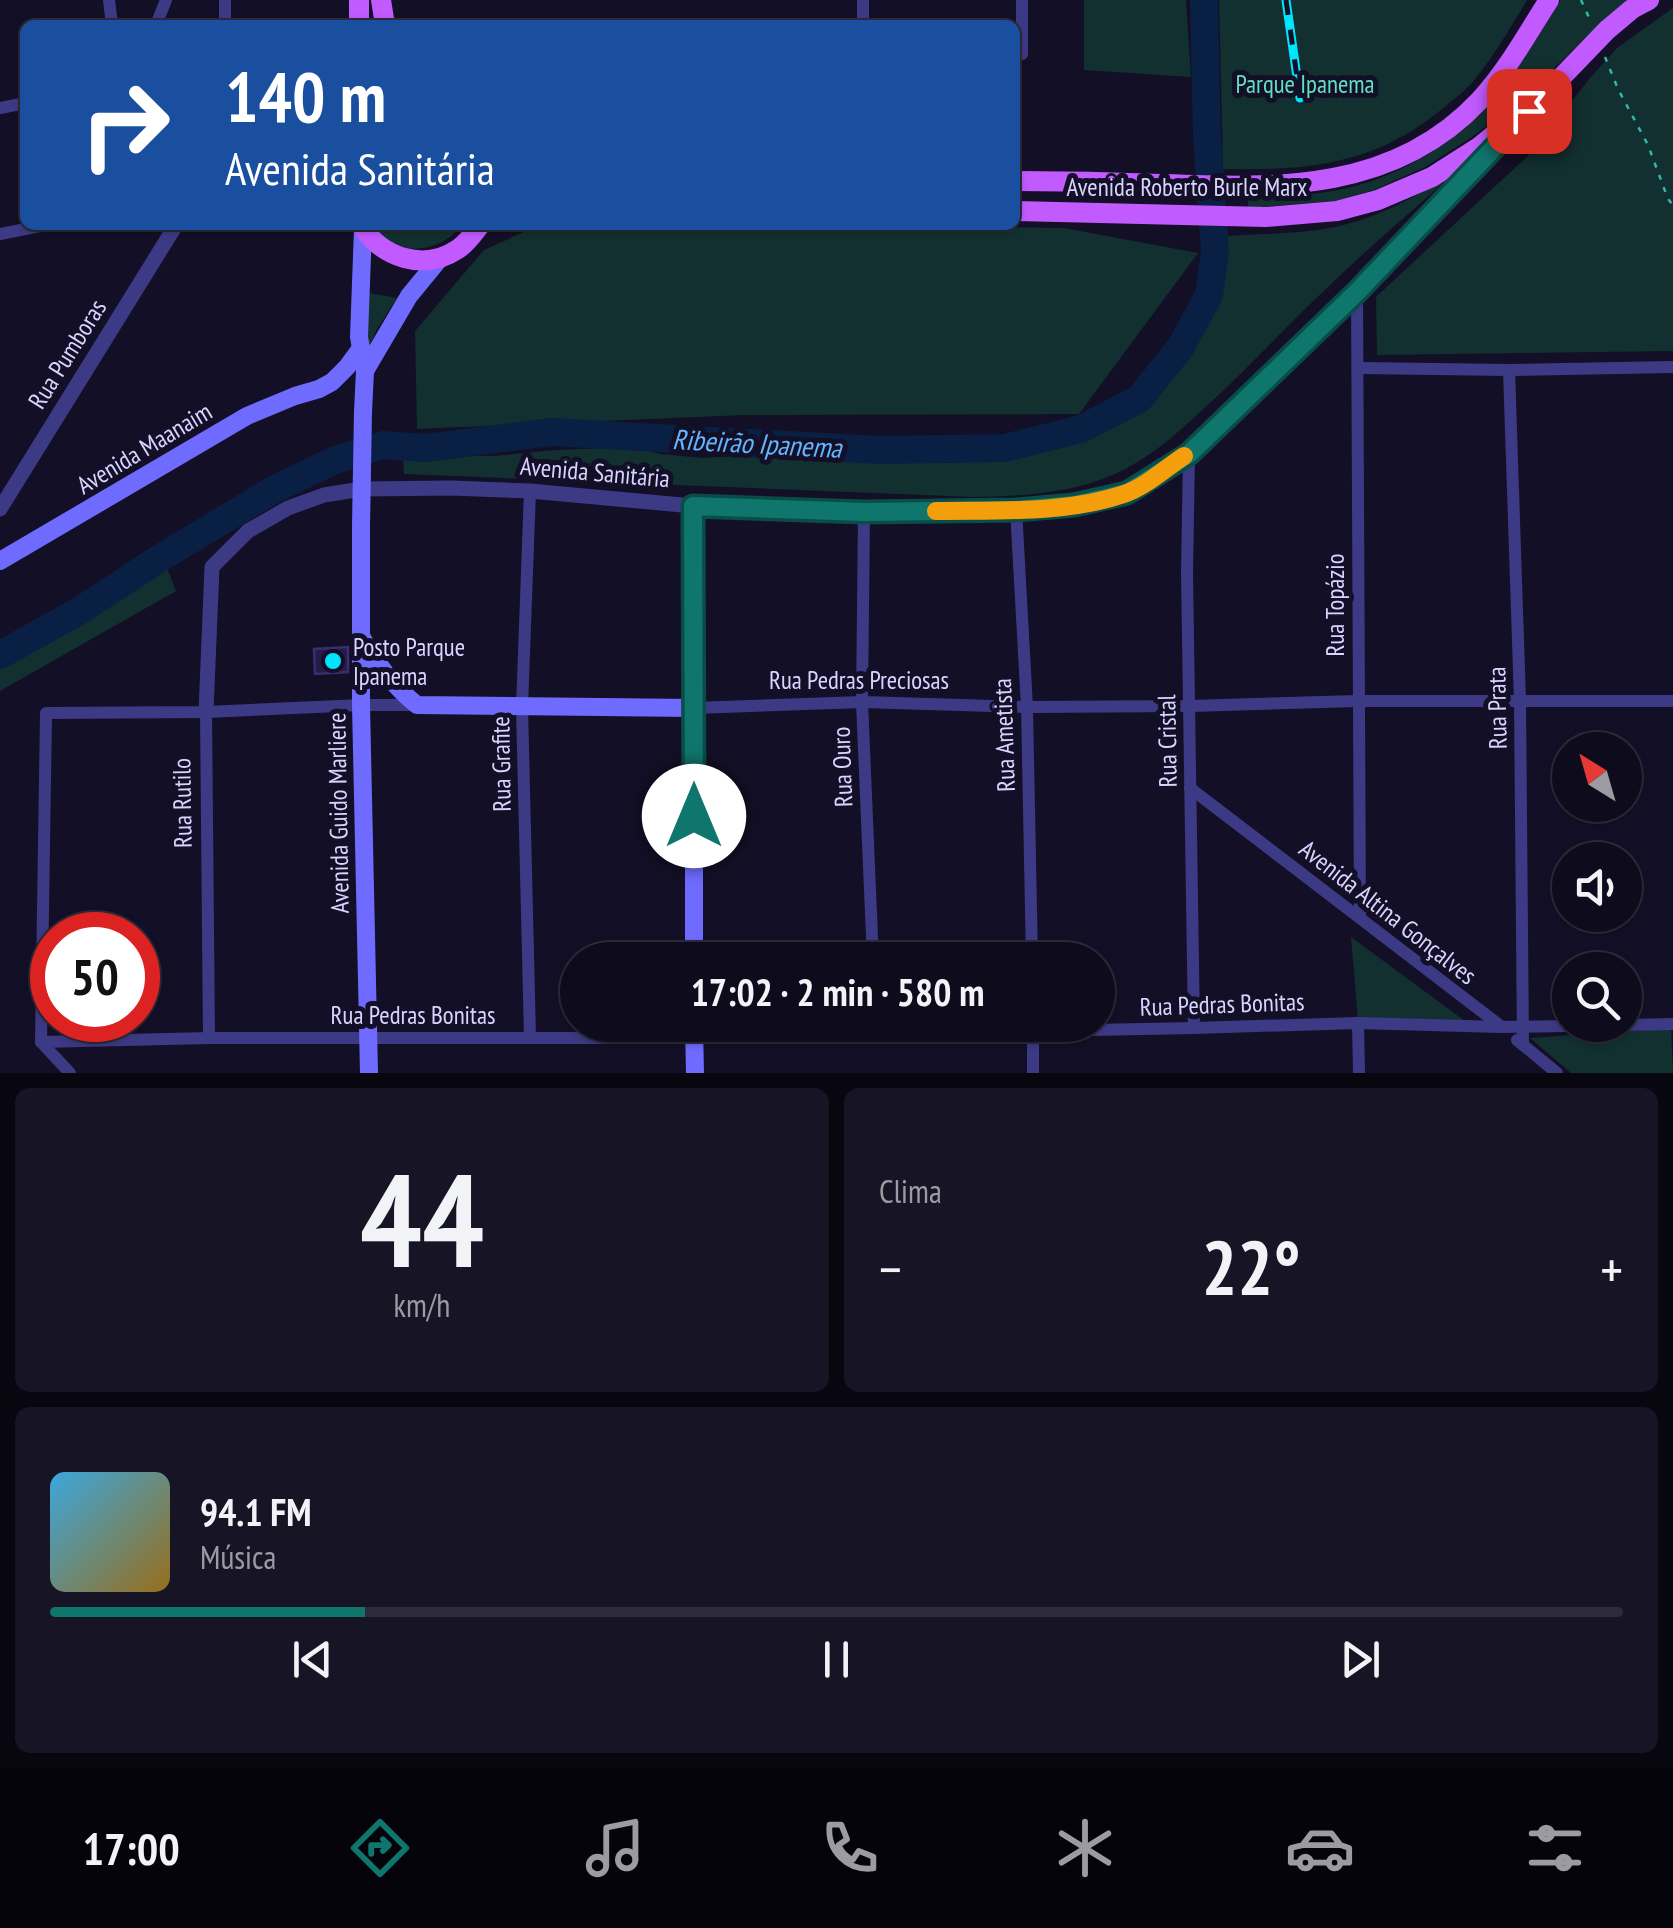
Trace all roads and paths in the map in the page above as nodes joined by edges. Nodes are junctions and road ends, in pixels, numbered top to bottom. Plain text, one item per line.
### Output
1 (1022, 0) edge
2 (1549, 0) edge
3 (1581, 0) edge
4 (1649, 0) edge
5 (1020, 36) edge
6 (1598, 38) junction
7 (1552, 87) junction
8 (1020, 181) edge
9 (1673, 205) edge
10 (1020, 211) edge
11 (173, 230) edge
12 (362, 230) edge
13 (364, 230) edge
14 (476, 230) edge
15 (490, 230) edge
16 (461, 248) junction
17 (441, 258) junction
18 (1357, 292) junction
19 (360, 348) junction
20 (1673, 367) edge
21 (1358, 368) junction
22 (1510, 370) junction
23 (365, 372) junction
24 (319, 389) junction
25 (363, 405) junction
26 (1189, 454) junction
27 (530, 491) junction
28 (693, 506) junction
29 (0, 509) edge
30 (1016, 510) junction
31 (864, 512) junction
32 (0, 561) edge
33 (212, 567) joint
34 (361, 636) junction
35 (1358, 701) junction
36 (1520, 701) junction
37 (1673, 701) edge
38 (862, 702) junction
39 (361, 705) junction
40 (417, 705) junction
41 (1190, 706) junction
42 (522, 707) junction
43 (1027, 707) junction
44 (694, 708) junction
45 (206, 712) junction
46 (1190, 788) junction
47 (44, 912) edge
48 (1360, 918) junction
49 (694, 942) edge
50 (872, 942) edge
51 (1032, 942) edge
52 (1358, 1023) junction
53 (1673, 1024) edge
54 (1642, 1025) edge
55 (1552, 1026) edge
56 (1501, 1027) junction
57 (1522, 1027) junction
58 (1115, 1028) edge
59 (1194, 1028) junction
60 (560, 1036) edge
61 (530, 1037) junction
62 (209, 1038) junction
63 (368, 1038) junction
64 (160, 1039) edge
65 (42, 1042) edge
66 (694, 1042) edge
67 (1033, 1042) edge
68 (1523, 1045) junction
69 (70, 1073) edge
70 (370, 1073) edge
71 (695, 1073) edge
72 (1033, 1073) edge
73 (1360, 1073) edge
74 (1557, 1073) edge

1 - 5 street
2 - 8 main road, Avenida Roberto Burle Marx
3 - 6 path
4 - 6 main road, Avenida Roberto Burle Marx
6 - 7 main road, Avenida Roberto Burle Marx
6 - 9 path
7 - 10 main road, Avenida Roberto Burle Marx
7 - 18 street, Avenida Sanitária
11 - 29 street, Rua Pumboras
12 - 19 main road, Avenida Guido Marliere
13 - 17 main road
14 - 16 main road
15 - 16 main road
16 - 17 main road
17 - 23 main road, Avenida Guido Marliere
18 - 21 street, Rua Topázio
18 - 26 street, Avenida Sanitária
19 - 23 main road, Avenida Guido Marliere
19 - 24 main road, Avenida Maanaim
20 - 22 street
21 - 22 street
21 - 35 street, Rua Topázio
22 - 36 street, Rua Prata
23 - 25 main road, Avenida Guido Marliere
24 - 25 main road
24 - 32 main road, Avenida Maanaim
25 - 34 main road, Avenida Guido Marliere, bridge
26 - 30 street, Avenida Sanitária
26 - 41 street, Rua Cristal
27 - 28 street, Avenida Sanitária
27 - 33 street, Avenida Sanitária
27 - 42 street, Rua Grafite
28 - 31 street, Avenida Sanitária
28 - 44 street
30 - 31 street, Avenida Sanitária
30 - 43 street, Rua Ametista
31 - 38 street, Rua Ouro
33 - 45 street, Rua Rutilo
34 - 39 main road, Avenida Guido Marliere
34 - 40 main road
35 - 36 street, Rua Pedras Preciosas
35 - 41 street, Rua Pedras Preciosas
35 - 48 street, Rua Topázio
36 - 37 street, Rua Pedras Preciosas
36 - 57 street, Rua Prata
38 - 43 street, Rua Pedras Preciosas
38 - 44 street, Rua Pedras Preciosas
38 - 50 street, Rua Ouro
39 - 40 street, Rua Pedras Preciosas
39 - 45 street, Rua Pedras Preciosas
39 - 63 main road, Avenida Guido Marliere
40 - 42 main road, Rua Pedras Preciosas
41 - 43 street, Rua Pedras Preciosas
41 - 46 street, Rua Cristal
42 - 44 main road, Rua Pedras Preciosas
42 - 61 street, Rua Grafite
43 - 51 street, Rua Ametista
44 - 49 main road
45 - 47 street, Rua Pedras Preciosas
45 - 62 street, Rua Rutilo
46 - 48 street, Avenida Altina Gonçalves
46 - 59 street, Rua Cristal
48 - 56 street, Avenida Altina Gonçalves
52 - 56 street, Rua Pedras Bonitas
52 - 59 street, Rua Pedras Bonitas
52 - 73 street
53 - 54 street, Rua Pedras Bonitas
55 - 57 street, Rua Pedras Bonitas
56 - 57 street, Rua Pedras Bonitas
56 - 68 street, Avenida Altina Gonçalves
57 - 68 street, Rua Prata
58 - 59 street, Rua Pedras Bonitas
60 - 61 street, Rua Pedras Bonitas
61 - 63 street, Rua Pedras Bonitas
62 - 63 street, Rua Pedras Bonitas
62 - 64 street, Rua Pedras Bonitas
63 - 70 main road, Avenida Guido Marliere
65 - 69 street
66 - 71 main road
67 - 72 street
68 - 74 street, Avenida Altina Gonçalves

